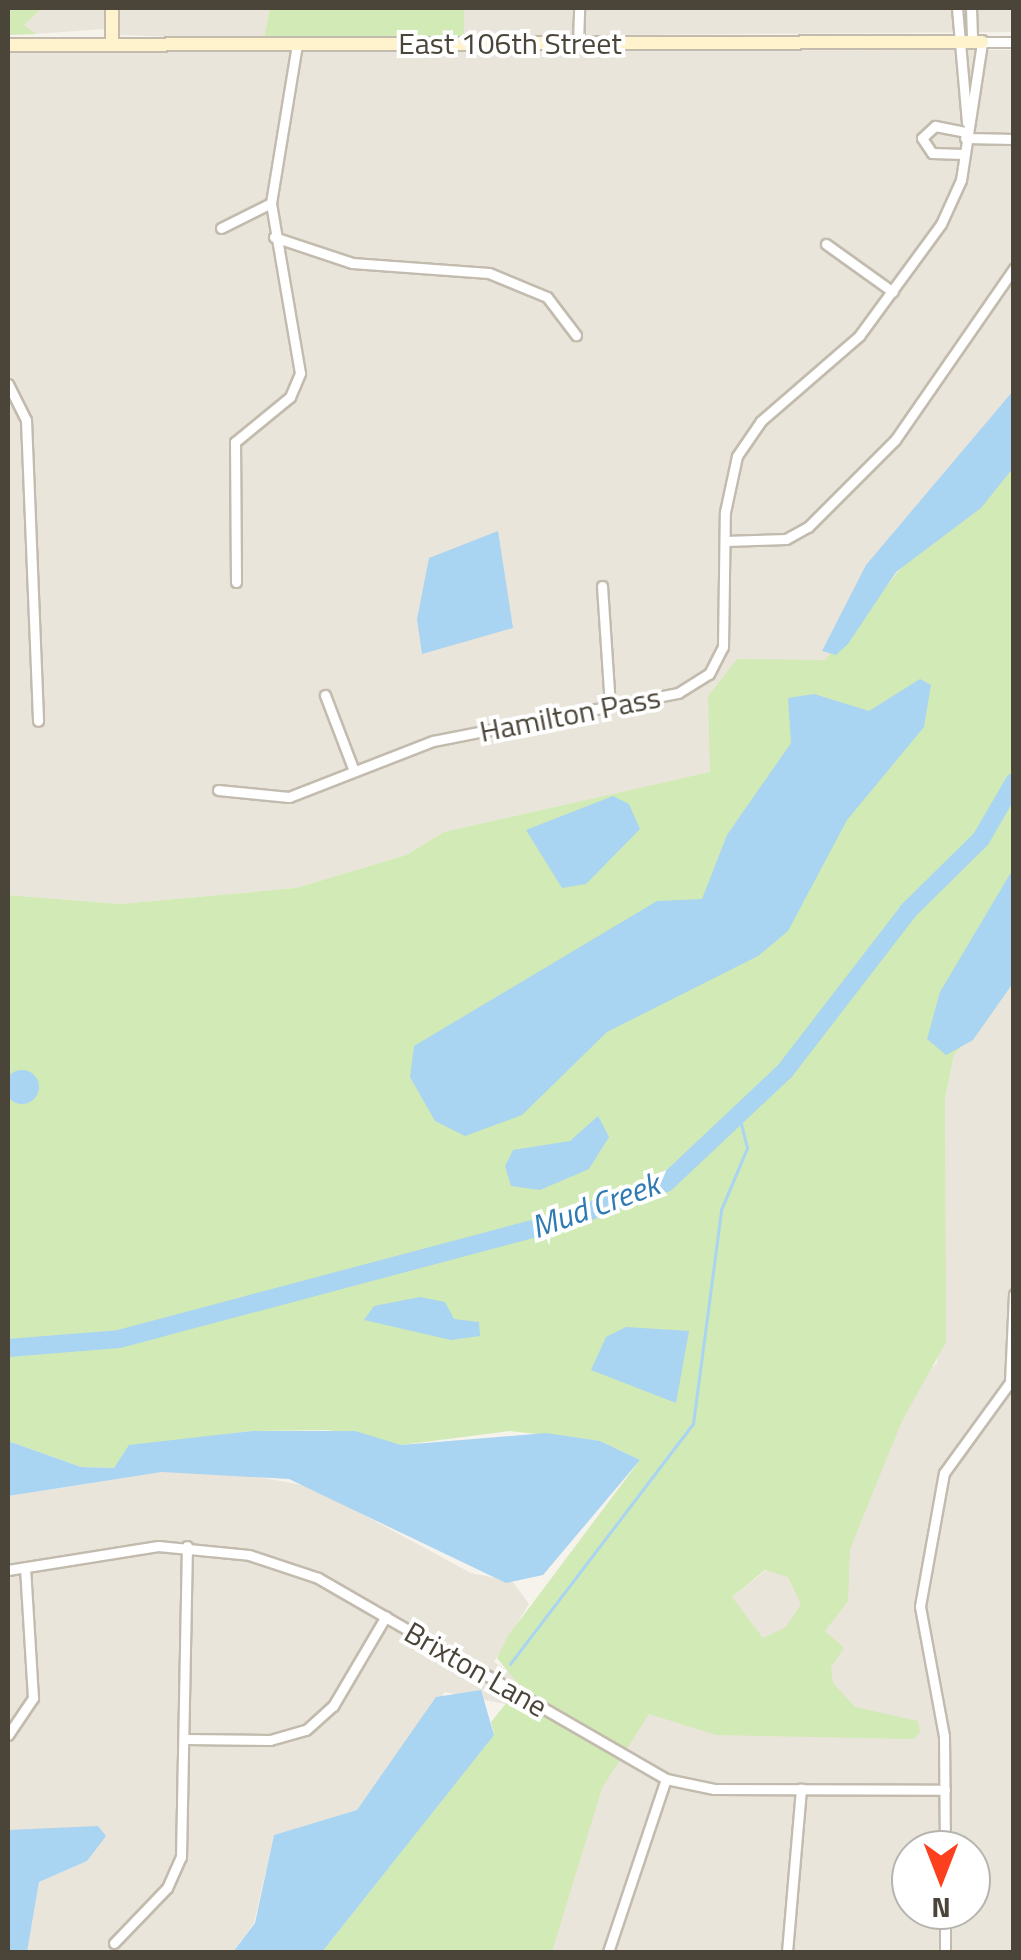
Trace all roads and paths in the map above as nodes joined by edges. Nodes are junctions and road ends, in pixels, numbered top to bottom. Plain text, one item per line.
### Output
1 (112, 8) edge
2 (579, 8) edge
3 (957, 8) edge
4 (971, 8) edge
5 (578, 42) junction
6 (957, 42) junction
7 (977, 42) junction
8 (1014, 42) edge
9 (112, 44) junction
10 (8, 45) edge
11 (297, 45) junction
12 (966, 131) junction
13 (1014, 139) edge
14 (964, 154) junction
15 (271, 202) junction
16 (221, 228) dead end
17 (274, 237) junction
18 (826, 244) dead end
19 (1014, 268) edge
20 (892, 292) junction
21 (576, 335) dead end
22 (8, 384) edge
23 (725, 542) junction
24 (236, 582) dead end
25 (602, 586) dead end
26 (325, 695) dead end
27 (610, 706) junction
28 (38, 721) dead end
29 (354, 771) junction
30 (218, 790) dead end
31 (1014, 1294) edge
32 (187, 1546) junction
33 (25, 1568) junction
34 (8, 1570) edge
35 (386, 1616) junction
36 (8, 1735) edge
37 (186, 1738) junction
38 (666, 1779) junction
39 (801, 1789) junction
40 (945, 1790) junction
41 (945, 1830) edge
42 (114, 1943) dead end
43 (608, 1952) edge
44 (787, 1952) edge

1 - 9 street
2 - 5 street
3 - 6 street, Hamilton Pass
4 - 7 street, Hamilton Pass
5 - 6 street, East 106th Street
5 - 11 street, East 106th Street
6 - 7 street, East 106th Street
6 - 12 street, Hamilton Pass
7 - 8 street, East 106th Street
7 - 12 street, Hamilton Pass
9 - 10 street, East 106th Street
9 - 11 street, East 106th Street
11 - 15 street
12 - 13 street
12 - 14 street, Hamilton Pass
12 - 14 street
14 - 20 street, Hamilton Pass
15 - 16 street
15 - 17 street
17 - 21 street
17 - 24 street
18 - 20 street
19 - 23 street
20 - 23 street, Hamilton Pass
22 - 28 street
23 - 27 street, Hamilton Pass
25 - 27 street
26 - 29 street
27 - 29 street, Hamilton Pass
29 - 30 street, Hamilton Pass
31 - 40 street
32 - 33 street, Brixton Lane
32 - 35 street, Brixton Lane
32 - 37 street
33 - 34 street, Brixton Lane
33 - 36 street
35 - 37 street
35 - 38 street, Brixton Lane
37 - 42 street
38 - 39 street, Brixton Lane
38 - 43 street
39 - 40 street, Brixton Lane
39 - 44 street
40 - 41 street

